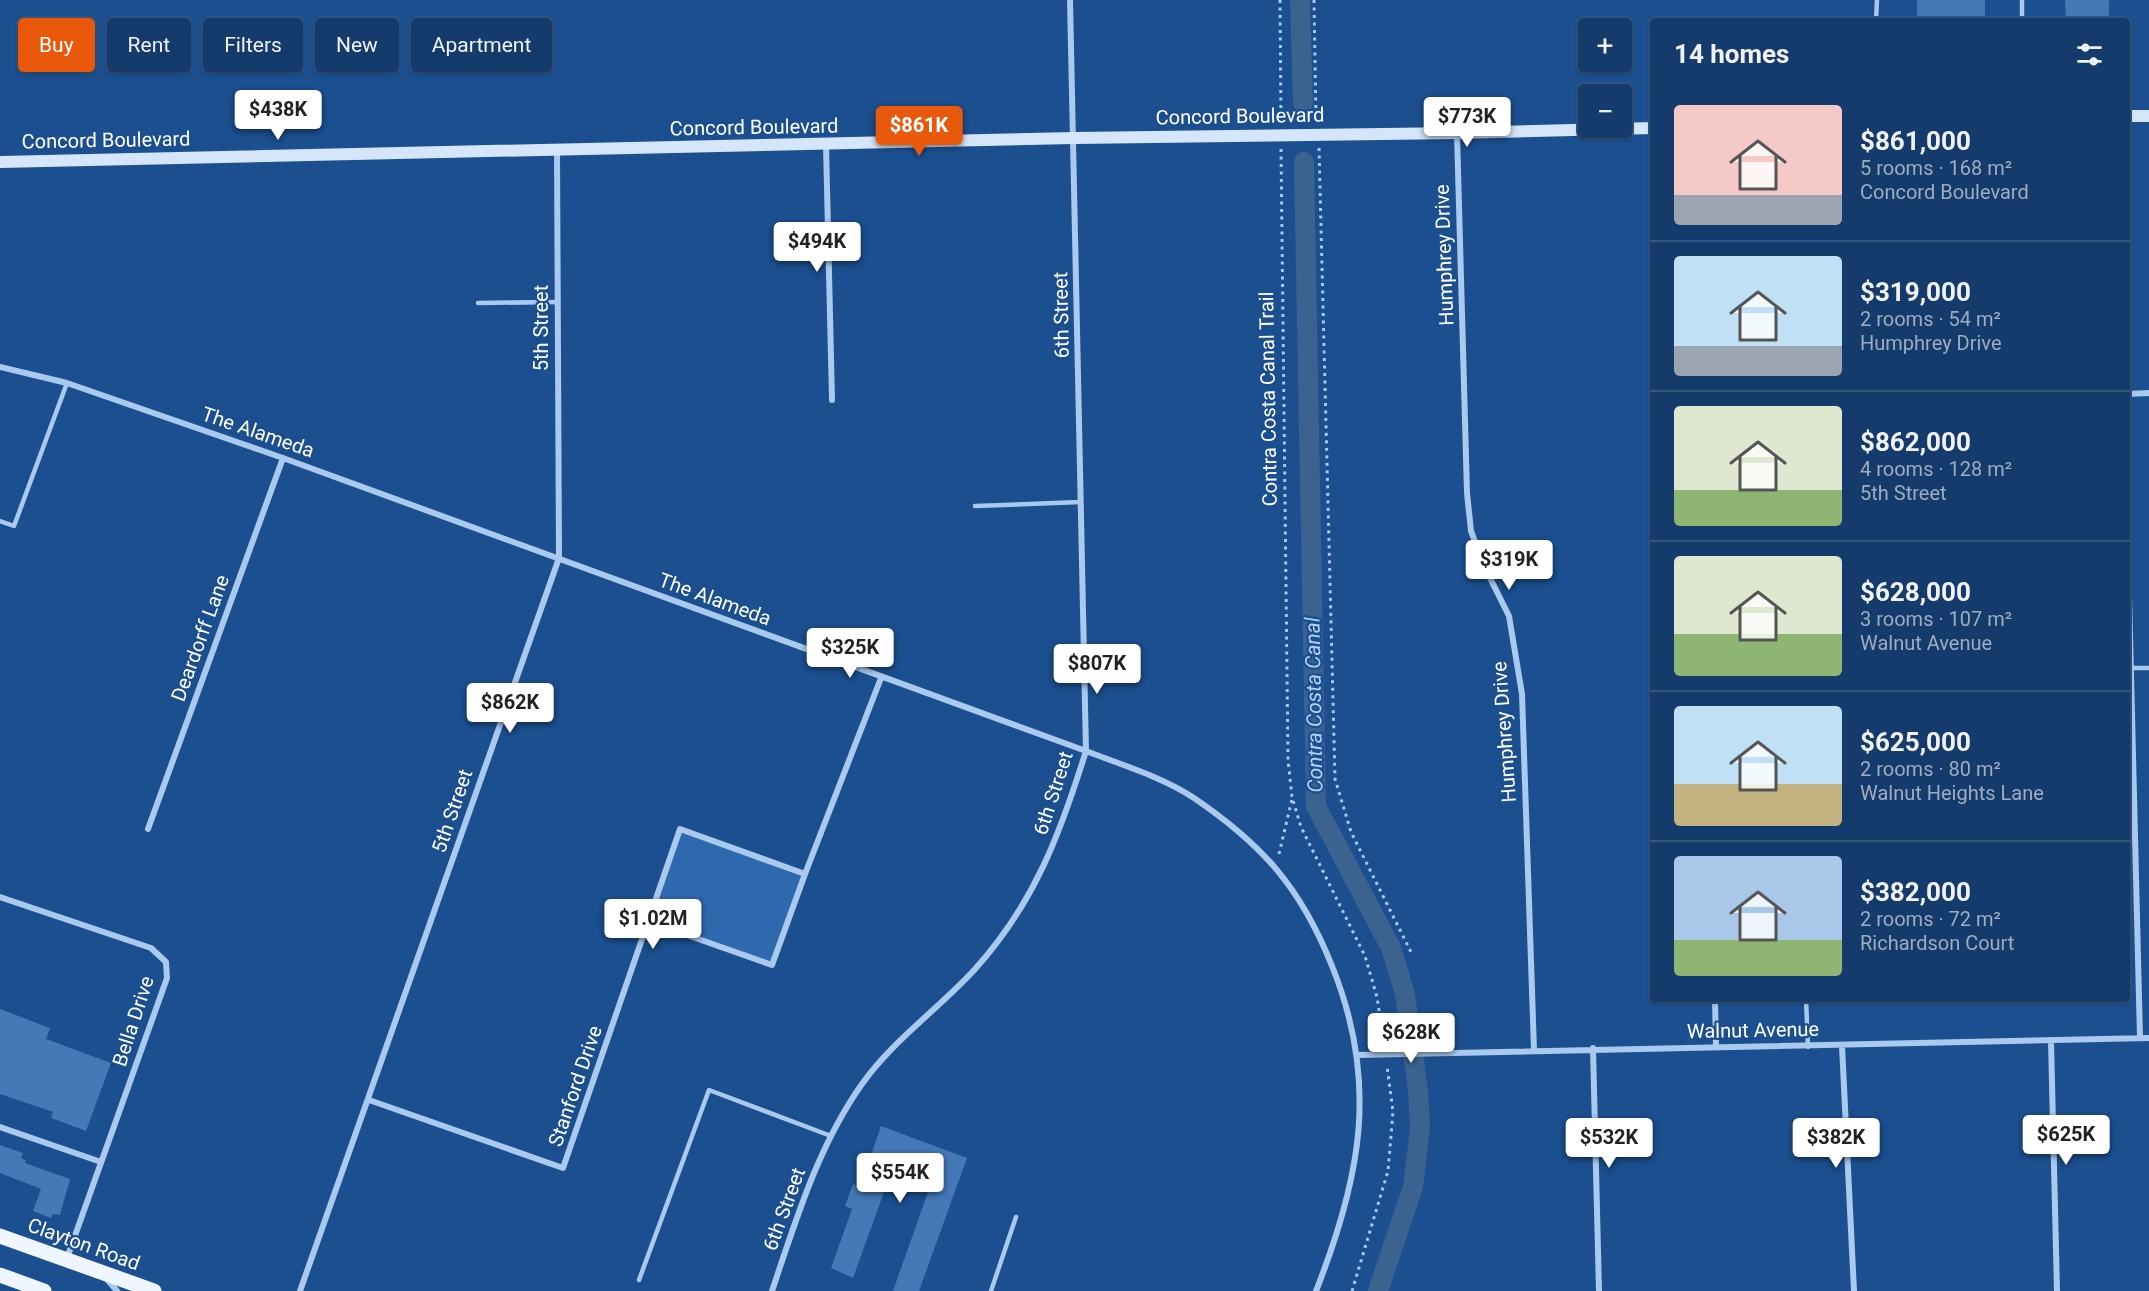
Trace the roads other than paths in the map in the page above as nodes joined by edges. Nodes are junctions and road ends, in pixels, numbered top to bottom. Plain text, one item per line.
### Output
1 (1070, 0) edge
2 (1877, 0) edge
3 (2022, 0) edge
4 (1876, 18) edge
5 (2022, 18) edge
6 (2130, 116) edge
7 (2149, 116) edge
8 (1650, 128) edge
9 (1457, 134) junction
10 (1074, 138) junction
11 (826, 145) junction
12 (557, 149) junction
13 (0, 162) edge
14 (558, 302) junction
15 (478, 303) dead end
16 (0, 367) edge
17 (67, 383) junction
18 (2149, 393) edge
19 (2130, 394) edge
20 (832, 400) dead end
21 (283, 458) junction
22 (1081, 502) junction
23 (975, 506) dead end
24 (0, 521) edge
25 (559, 558) junction
26 (2130, 630) edge
27 (2149, 668) edge
28 (2131, 669) junction
29 (881, 678) junction
30 (1086, 751) junction
31 (148, 829) dead end
32 (805, 874) junction
33 (0, 897) edge
34 (650, 922) junction
35 (1715, 1002) edge
36 (1806, 1002) edge
37 (2139, 1038) junction
38 (2149, 1038) edge
39 (2051, 1041) junction
40 (1842, 1046) junction
41 (1716, 1047) junction
42 (1808, 1047) junction
43 (1593, 1048) junction
44 (1533, 1050) junction
45 (1358, 1054) junction
46 (369, 1100) junction
47 (0, 1127) edge
48 (831, 1136) junction
49 (101, 1162) junction
50 (1016, 1217) dead end
51 (0, 1236) edge
52 (66, 1259) junction
53 (102, 1272) junction
54 (0, 1275) edge
55 (639, 1280) dead end
56 (44, 1291) edge
57 (117, 1291) edge
58 (154, 1291) edge
59 (300, 1291) edge
60 (772, 1291) edge
61 (991, 1291) edge
62 (1316, 1291) edge
63 (1599, 1291) edge
64 (1854, 1291) edge
65 (2057, 1291) edge

1 - 10 street, 6th Street
2 - 4 lane
3 - 5 lane
6 - 7 street
8 - 9 street, Concord Boulevard
9 - 10 street, Concord Boulevard
9 - 44 street, Humphrey Drive
10 - 11 street, Concord Boulevard
10 - 22 street, 6th Street
11 - 12 street, Concord Boulevard
11 - 20 street
12 - 13 street, Concord Boulevard
12 - 14 street, 5th Street
14 - 15 lane
14 - 25 street, 5th Street
16 - 17 street, The Alameda
17 - 21 street, The Alameda
17 - 24 lane
18 - 19 street
21 - 25 street, The Alameda
21 - 31 street, Deardorff Lane
22 - 23 lane
22 - 30 street, 6th Street
25 - 29 street, The Alameda
25 - 46 street, 5th Street
26 - 28 street
27 - 28 lane
28 - 37 street
29 - 30 street, The Alameda
29 - 32 street
30 - 45 street, The Alameda
30 - 48 street, 6th Street
32 - 34 street
32 - 34 street, Stanford Drive
33 - 49 street, Bella Drive
34 - 46 street, Stanford Drive
35 - 41 street
36 - 42 lane
37 - 38 street, Walnut Avenue
37 - 39 street, Walnut Avenue
39 - 40 street, Walnut Avenue
39 - 65 street
40 - 42 street, Walnut Avenue
40 - 64 street
41 - 42 street, Walnut Avenue
41 - 43 street, Walnut Avenue
43 - 44 street, Walnut Avenue
43 - 63 street
44 - 45 street, Walnut Avenue
45 - 62 street, The Alameda
46 - 59 street, 5th Street
47 - 49 street
48 - 55 lane
48 - 60 street, 6th Street
49 - 52 street, Bella Drive
50 - 61 lane
51 - 52 main road, Clayton Road
52 - 53 main road, Clayton Road
53 - 57 street
53 - 58 main road, Clayton Road
54 - 56 main road

